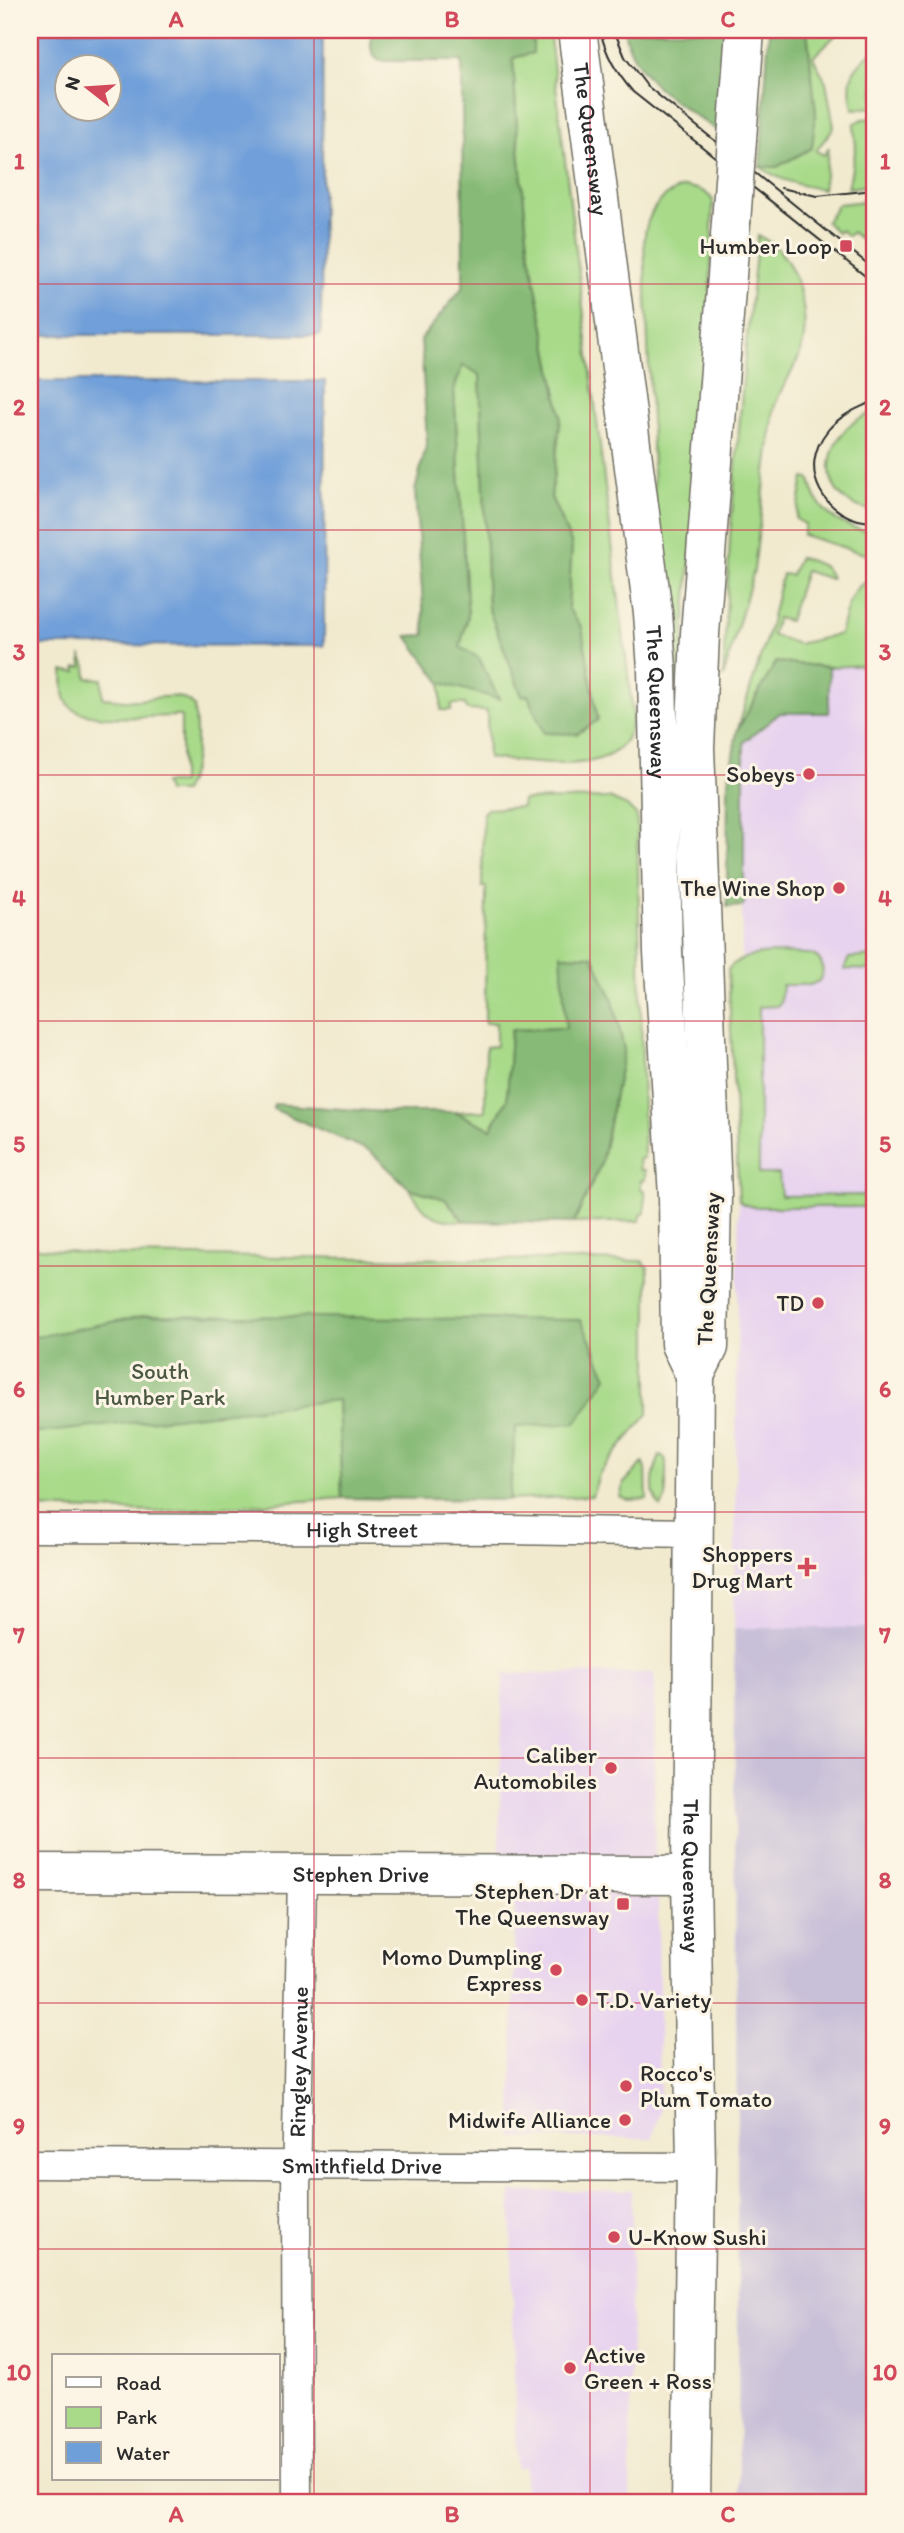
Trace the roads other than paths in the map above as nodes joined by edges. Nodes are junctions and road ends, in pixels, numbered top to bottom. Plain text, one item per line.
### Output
1 (577, 30) edge
2 (745, 30) edge
3 (695, 1375) junction
4 (30, 1528) edge
5 (694, 1533) junction
6 (30, 1873) edge
7 (302, 1874) junction
8 (691, 1875) junction
9 (30, 2164) edge
10 (296, 2164) junction
11 (696, 2167) junction
12 (297, 2503) edge
13 (691, 2503) edge

1 - 3 main road, The Queensway
2 - 3 main road, The Queensway, bridge
3 - 5 main road, The Queensway
4 - 5 street, High Street
5 - 8 main road, The Queensway
6 - 7 main road, Stephen Drive
7 - 8 main road, Stephen Drive
7 - 10 street, Ringley Avenue
8 - 11 main road, The Queensway
9 - 10 street, Smithfield Drive
10 - 11 street, Smithfield Drive
10 - 12 street, Ringley Avenue
11 - 13 main road, The Queensway

